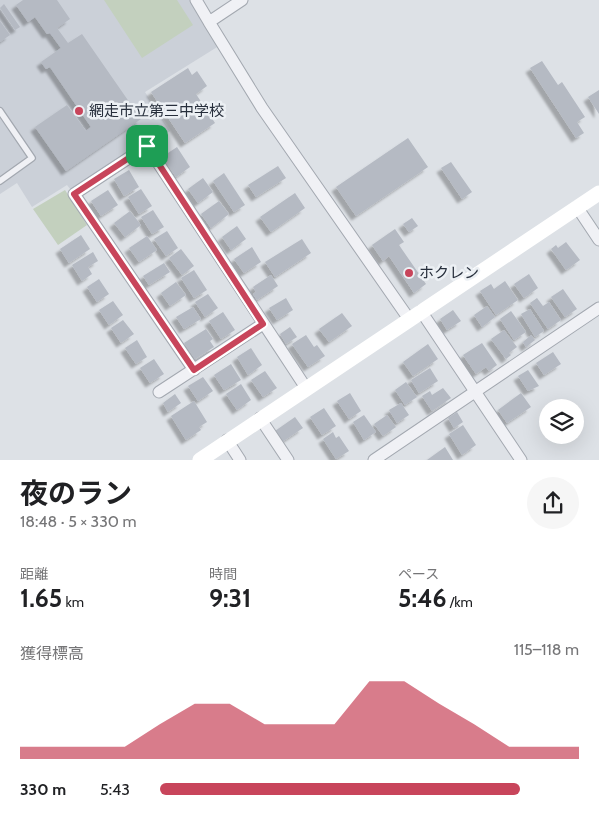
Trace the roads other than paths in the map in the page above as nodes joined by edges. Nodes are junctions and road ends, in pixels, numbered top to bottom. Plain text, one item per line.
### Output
1 (196, 0) edge
2 (242, 0) edge
3 (209, 22) junction
4 (0, 111) edge
5 (0, 181) edge
6 (599, 193) edge
7 (577, 207) junction
8 (599, 240) edge
9 (599, 308) edge
10 (415, 315) junction
11 (263, 324) junction
12 (194, 370) junction
13 (306, 388) junction
14 (475, 390) junction
15 (159, 392) dead end
16 (260, 418) junction
17 (228, 440) junction
18 (200, 460) edge
19 (240, 460) edge
20 (288, 460) edge
21 (374, 460) edge
22 (520, 460) edge

1 - 3 street
2 - 3 street
3 - 10 street
4 - 5 lane
6 - 7 street
7 - 8 street
7 - 10 street
9 - 14 street
10 - 13 street
10 - 14 street
11 - 12 street
11 - 12 street
11 - 13 street
12 - 15 street
13 - 16 street
14 - 21 street
14 - 22 street
16 - 17 street
16 - 20 street
17 - 18 street
17 - 19 street

